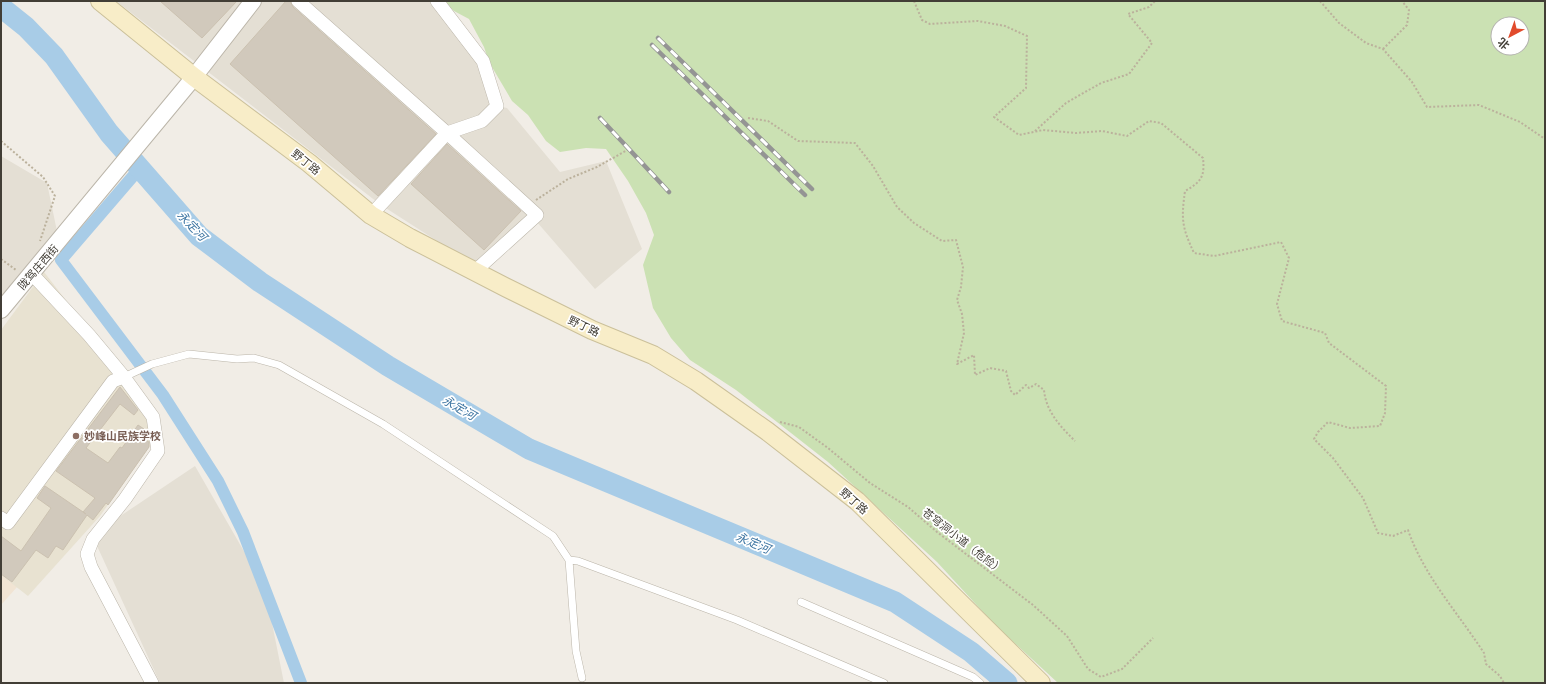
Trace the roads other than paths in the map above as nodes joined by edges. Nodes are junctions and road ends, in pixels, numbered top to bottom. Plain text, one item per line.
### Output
1 (253, 1) edge
2 (298, 1) edge
3 (437, 1) edge
4 (107, 3) edge
5 (192, 80) junction
6 (447, 132) junction
7 (371, 215) junction
8 (474, 272) junction
9 (29, 276) junction
10 (1, 310) edge
11 (130, 375) junction
12 (1, 518) edge
13 (569, 560) junction
14 (802, 602) dead end
15 (582, 678) dead end
16 (152, 683) edge
17 (884, 683) edge
18 (980, 683) edge
19 (1041, 683) edge

1 - 5 street, 陇驾庄西街
2 - 6 street
3 - 6 street
4 - 5 main road, 野丁路
5 - 7 main road, 野丁路
5 - 9 street, 陇驾庄西街
6 - 7 street
6 - 8 street
7 - 8 main road, 野丁路
8 - 19 main road, 野丁路
9 - 10 street, 陇驾庄西街
9 - 11 street
11 - 12 street
11 - 13 lane
11 - 16 street
13 - 15 lane
13 - 17 lane
14 - 18 lane

